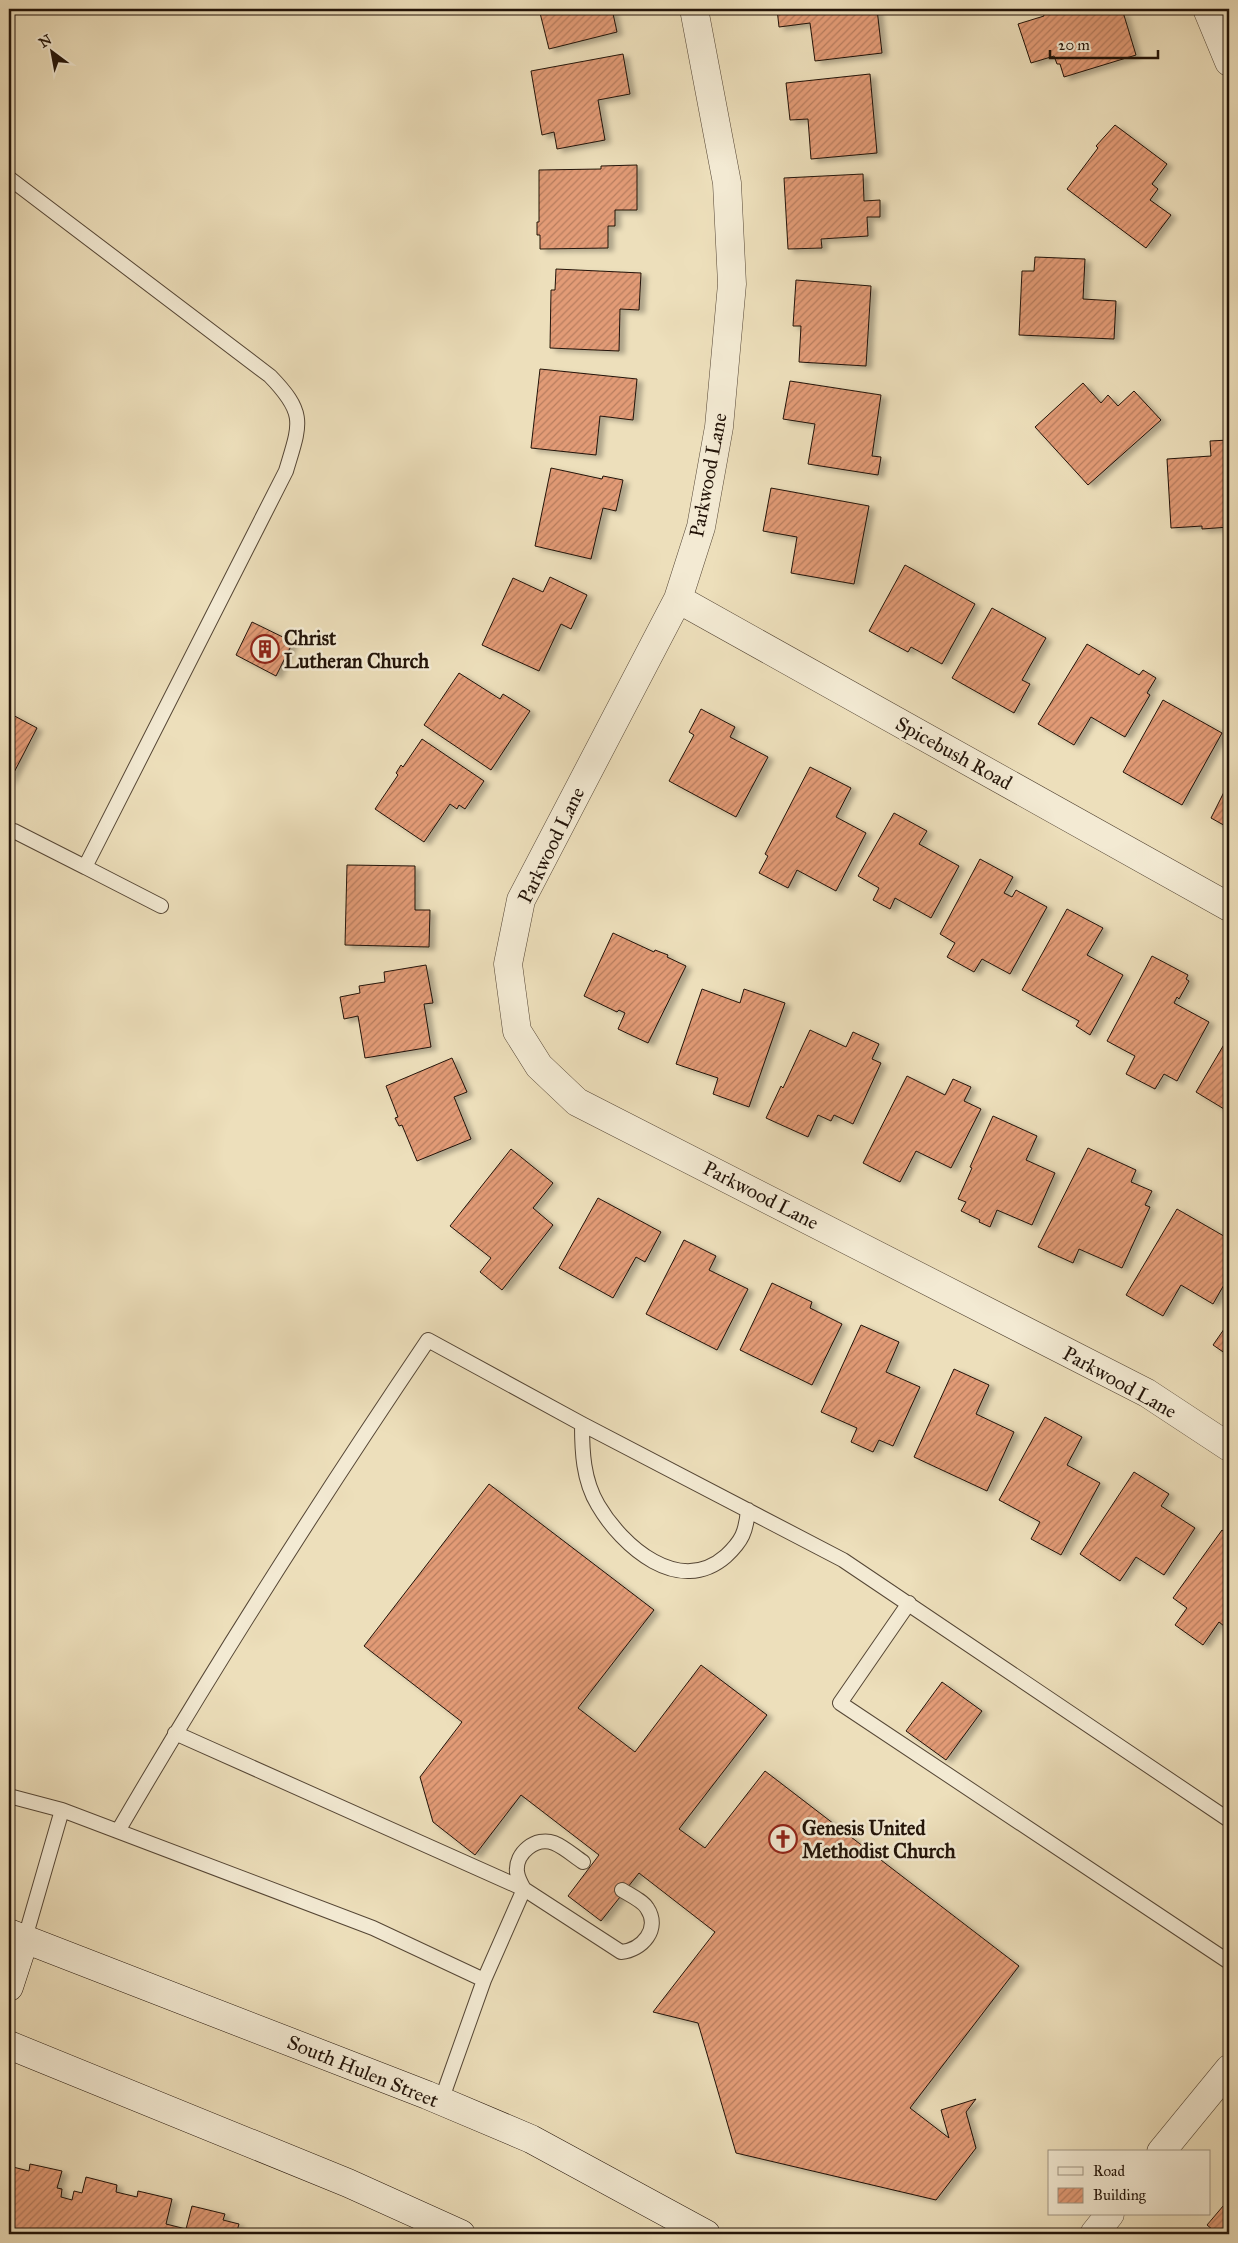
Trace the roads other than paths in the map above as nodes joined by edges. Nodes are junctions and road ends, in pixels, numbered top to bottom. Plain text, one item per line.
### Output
1 (694, 9) edge
2 (1207, 9) edge
3 (1229, 62) edge
4 (9, 178) edge
5 (678, 599) junction
6 (14, 831) dead end
7 (85, 867) junction
8 (161, 906) dead end
9 (1229, 908) edge
10 (582, 1424) junction
11 (1229, 1447) edge
12 (748, 1510) junction
13 (909, 1603) junction
14 (175, 1732) junction
15 (9, 1796) edge
16 (62, 1810) junction
17 (1229, 1820) edge
18 (118, 1830) junction
19 (583, 1862) dead end
20 (524, 1889) junction
21 (622, 1890) dead end
22 (17, 1936) edge
23 (1229, 1962) edge
24 (484, 1980) junction
25 (9, 1987) edge
26 (9, 2045) edge
27 (1229, 2069) edge
28 (441, 2101) junction
29 (1163, 2150) edge
30 (1108, 2216) edge
31 (461, 2234) edge
32 (706, 2234) edge
33 (1094, 2234) edge

1 - 5 street, Parkwood Lane
2 - 3 street
4 - 7 lane
5 - 9 street, Spicebush Road
5 - 11 street, Parkwood Lane
6 - 7 lane
7 - 8 lane
10 - 12 lane
10 - 12 lane
10 - 14 lane
12 - 13 lane
13 - 17 lane
13 - 23 lane
14 - 18 lane
14 - 20 lane
15 - 16 lane
16 - 18 lane
16 - 22 lane
18 - 24 lane
19 - 20 lane
20 - 21 lane
20 - 24 lane
22 - 25 street
22 - 28 street, South Hulen Street
24 - 28 lane
26 - 31 street
27 - 29 street
28 - 32 street, South Hulen Street
30 - 33 street

